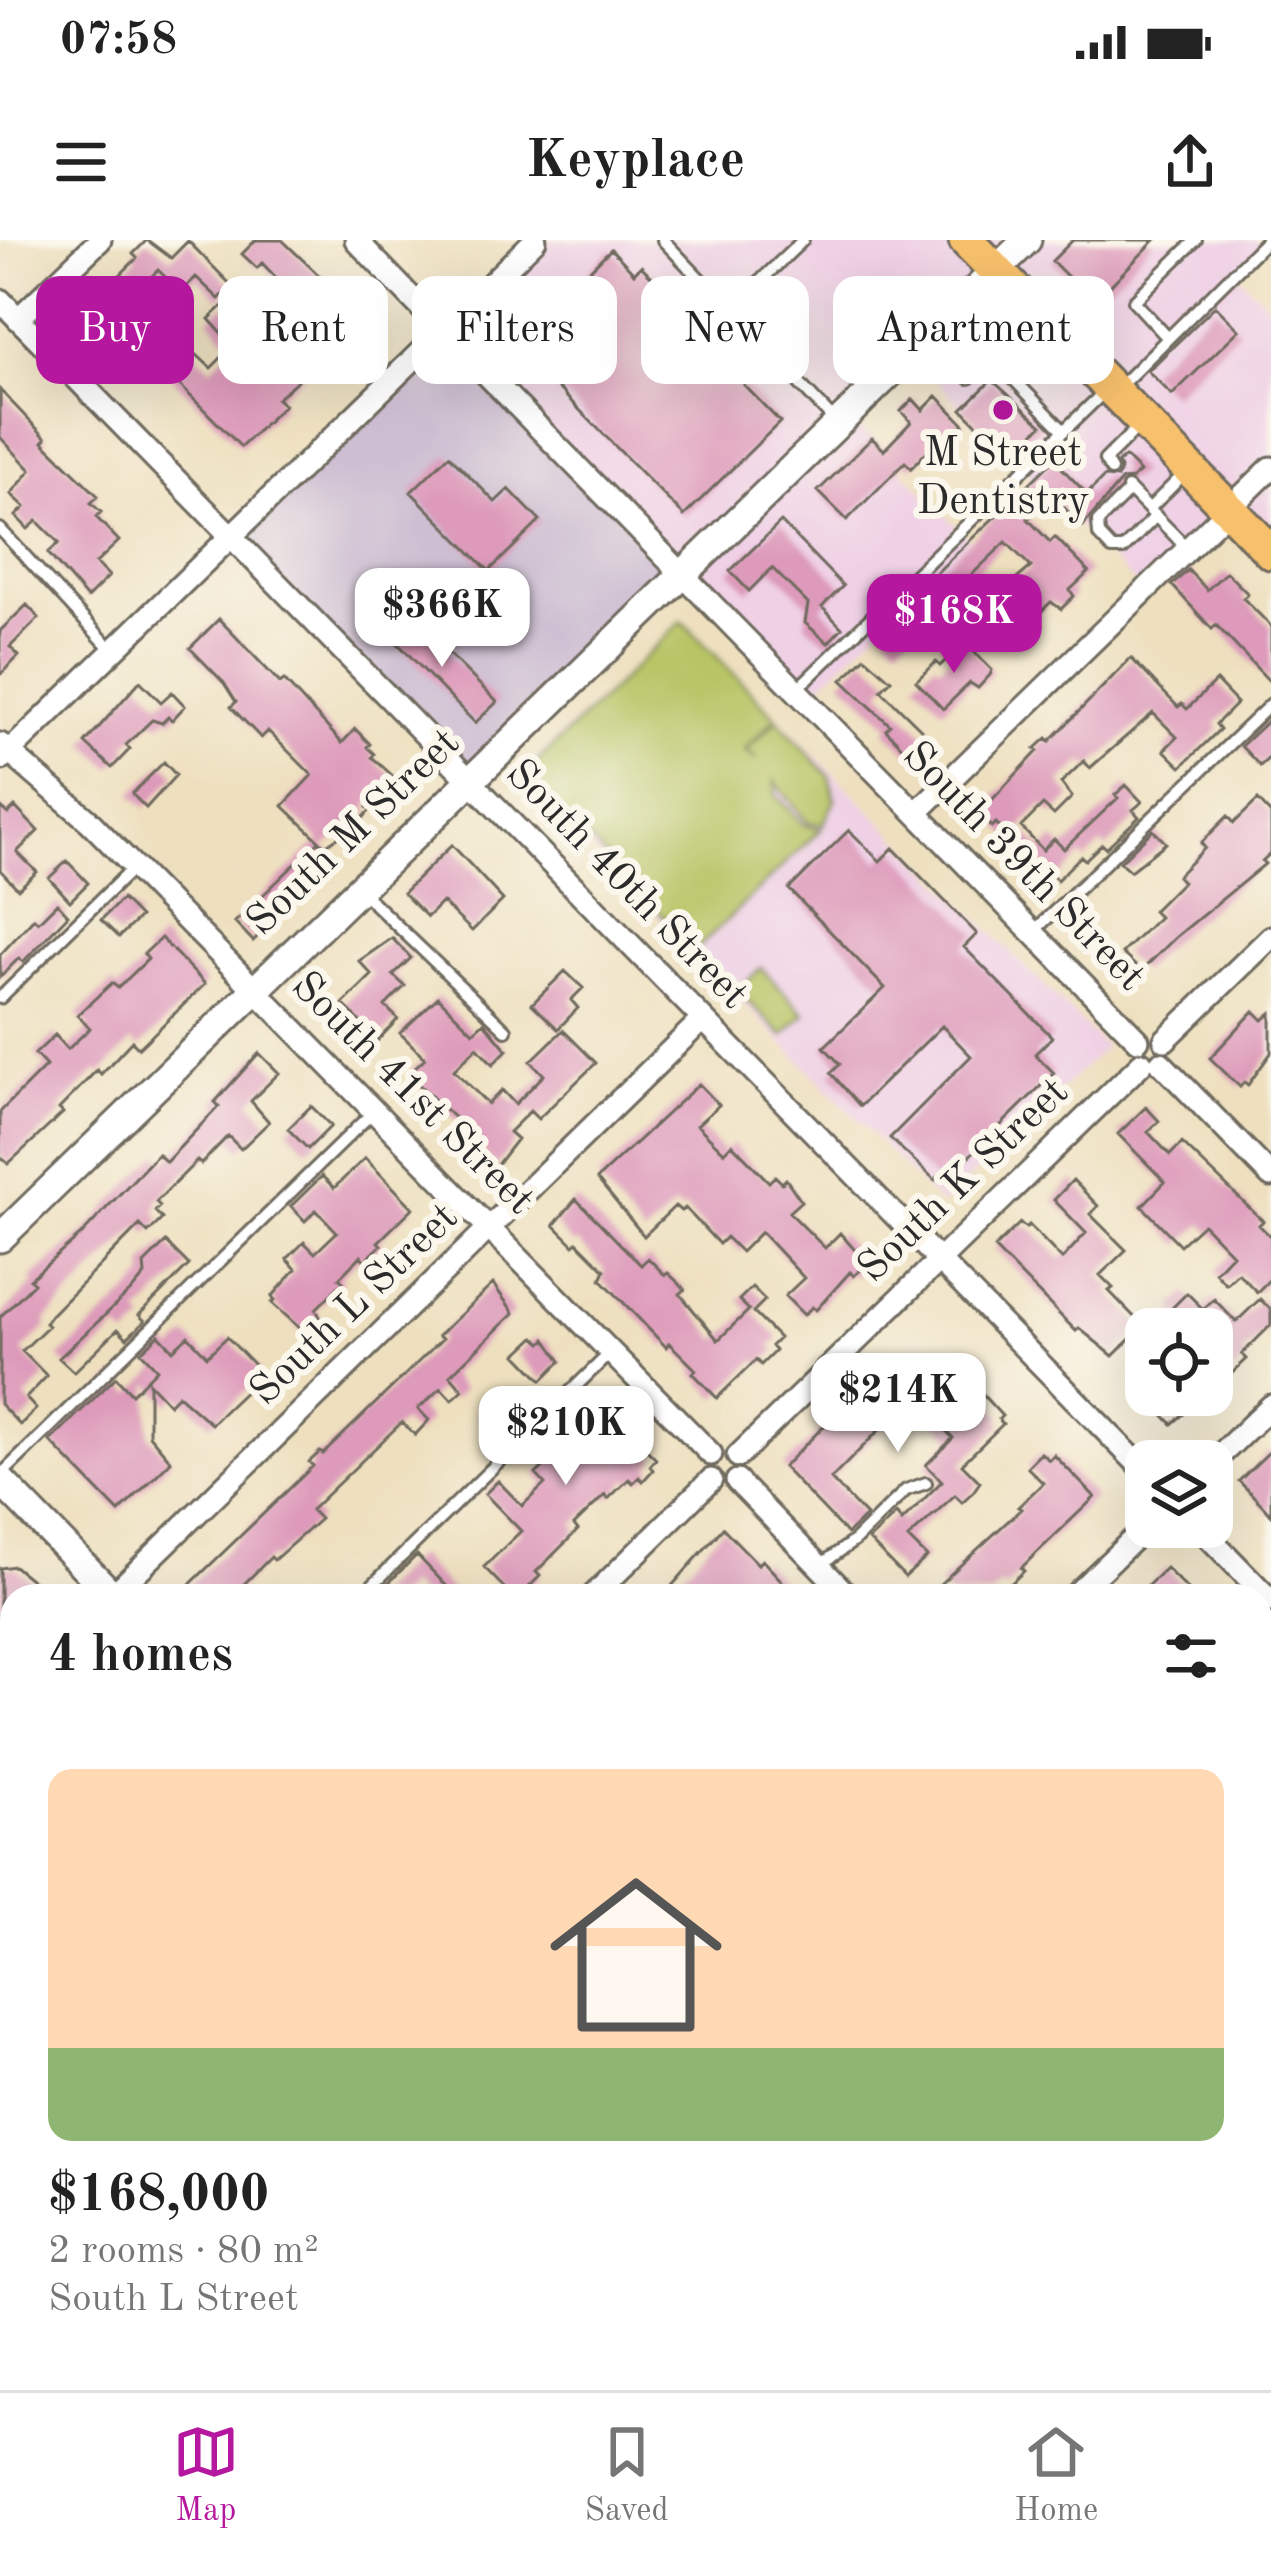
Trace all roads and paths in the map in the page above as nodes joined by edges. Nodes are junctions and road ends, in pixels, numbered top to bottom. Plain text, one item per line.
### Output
1 (100, 240) edge
2 (356, 240) edge
3 (535, 240) edge
4 (663, 240) edge
5 (803, 240) edge
6 (966, 240) edge
7 (1027, 240) edge
8 (1196, 240) edge
9 (1268, 240) edge
10 (995, 271) junction
11 (497, 276) edge
12 (697, 276) edge
13 (765, 276) edge
14 (990, 276) edge
15 (412, 296) edge
16 (0, 301) edge
17 (18, 319) junction
18 (1168, 338) junction
19 (412, 357) edge
20 (498, 384) edge
21 (800, 384) edge
22 (878, 384) edge
23 (1019, 384) edge
24 (1111, 389) junction
25 (1144, 422) junction
26 (837, 423) junction
27 (1064, 430) junction
28 (1271, 468) edge
29 (1189, 469) junction
30 (1111, 470) dead end
31 (1229, 509) junction
32 (1152, 513) junction
33 (0, 529) edge
34 (229, 535) junction
35 (1188, 549) junction
36 (1271, 552) edge
37 (683, 575) junction
38 (112, 650) junction
39 (796, 690) junction
40 (1271, 704) edge
41 (3, 752) edge
42 (468, 779) junction
43 (916, 813) junction
44 (134, 867) junction
45 (358, 887) junction
46 (1033, 932) junction
47 (1271, 937) edge
48 (254, 989) junction
49 (0, 998) edge
50 (703, 1019) junction
51 (506, 1030) dead end
52 (1156, 1056) junction
53 (374, 1111) junction
54 (1271, 1174) edge
55 (489, 1228) junction
56 (0, 1238) edge
57 (938, 1260) junction
58 (611, 1352) junction
59 (1271, 1406) edge
60 (1233, 1443) edge
61 (1125, 1451) edge
62 (711, 1454) junction
63 (738, 1456) junction
64 (0, 1478) edge
65 (711, 1480) junction
66 (737, 1481) junction
67 (926, 1483) dead end
68 (1125, 1547) edge
69 (1219, 1548) edge
70 (819, 1566) junction
71 (102, 1584) edge
72 (125, 1584) edge
73 (373, 1584) edge
74 (605, 1584) edge
75 (834, 1584) edge
76 (1087, 1584) edge
77 (1254, 1584) edge

1 - 17 street
2 - 15 street, South 39th Street
3 - 11 street
4 - 12 lane
5 - 13 lane
6 - 10 main road
7 - 10 street, South M Street
8 - 18 lane
9 - 18 lane
10 - 14 street, South M Street
10 - 24 main road
16 - 17 street, South 40th Street
17 - 34 street, South 40th Street
18 - 24 lane
19 - 34 street
20 - 37 street, South 39th Street
21 - 26 lane
22 - 26 street, South M Street
23 - 27 lane
24 - 25 main road
24 - 27 lane
25 - 29 main road
25 - 30 lane
26 - 37 street, South M Street
27 - 39 lane
28 - 31 street
29 - 31 main road
29 - 32 lane
31 - 35 street
31 - 36 main road
32 - 32 lane
32 - 35 lane
33 - 38 lane
34 - 38 street
34 - 42 street, South 40th Street
35 - 43 street
37 - 39 street, South 39th Street
37 - 42 street, South M Street
38 - 41 street
39 - 43 street, South 39th Street
40 - 46 lane
41 - 44 street, South 41st Street
42 - 45 street, South M Street
42 - 50 street, South 40th Street
43 - 46 street, South 39th Street
44 - 48 street, South 41st Street
44 - 49 lane
45 - 48 street, South M Street
45 - 51 lane
46 - 52 street, South 39th Street
47 - 52 street, South K Street
48 - 53 street, South 41st Street
48 - 56 street, South M Street
50 - 55 street, South L Street
50 - 57 street, South 40th Street
52 - 54 street
52 - 57 street, South K Street
53 - 55 street, South 41st Street
53 - 64 lane
55 - 58 street, South 41st Street
55 - 72 street, South L Street
57 - 61 street, South 40th Street
57 - 63 street, South K Street
58 - 62 street, South 41st Street
58 - 73 lane
59 - 60 street
62 - 63 street
62 - 65 street
63 - 66 street
64 - 71 street
65 - 66 street
65 - 74 street
66 - 70 street
67 - 70 lane
68 - 76 street
69 - 77 street
70 - 75 street

